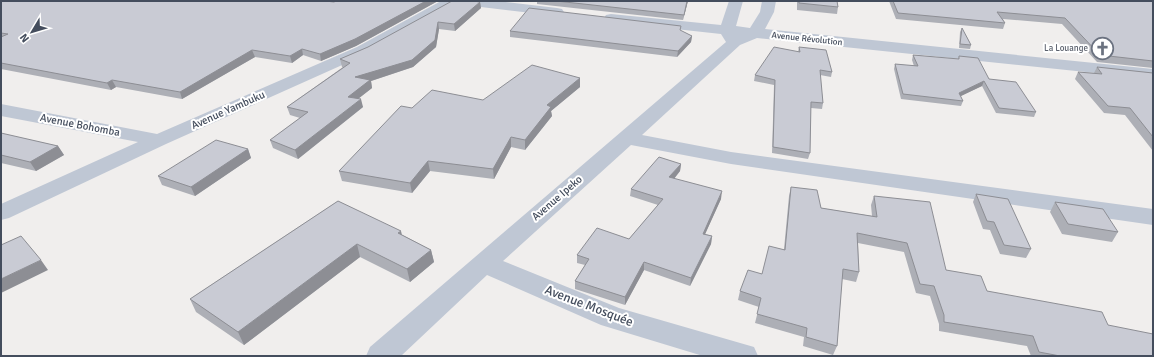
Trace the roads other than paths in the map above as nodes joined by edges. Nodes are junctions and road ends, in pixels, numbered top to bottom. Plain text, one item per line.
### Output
1 (451, 1) edge
2 (461, 1) edge
3 (736, 1) edge
4 (769, 1) edge
5 (570, 13) edge
6 (594, 16) edge
7 (739, 36) junction
8 (1153, 74) edge
9 (1, 110) edge
10 (626, 138) junction
11 (159, 140) junction
12 (1, 213) edge
13 (1153, 217) edge
14 (484, 263) junction
15 (381, 356) edge
16 (743, 356) edge

1 - 11 street, Avenue Yambuku
2 - 5 street
3 - 7 street
4 - 7 street, Avenue Ipeko
6 - 7 street, Avenue Révolution
7 - 8 street, Avenue Révolution
7 - 10 street, Avenue Ipeko
9 - 11 street, Avenue Bohomba
10 - 13 street
10 - 14 street, Avenue Ipeko
11 - 12 street, Avenue Yambuku
14 - 15 street, Avenue Ipeko
14 - 16 street, Avenue Mosquée

